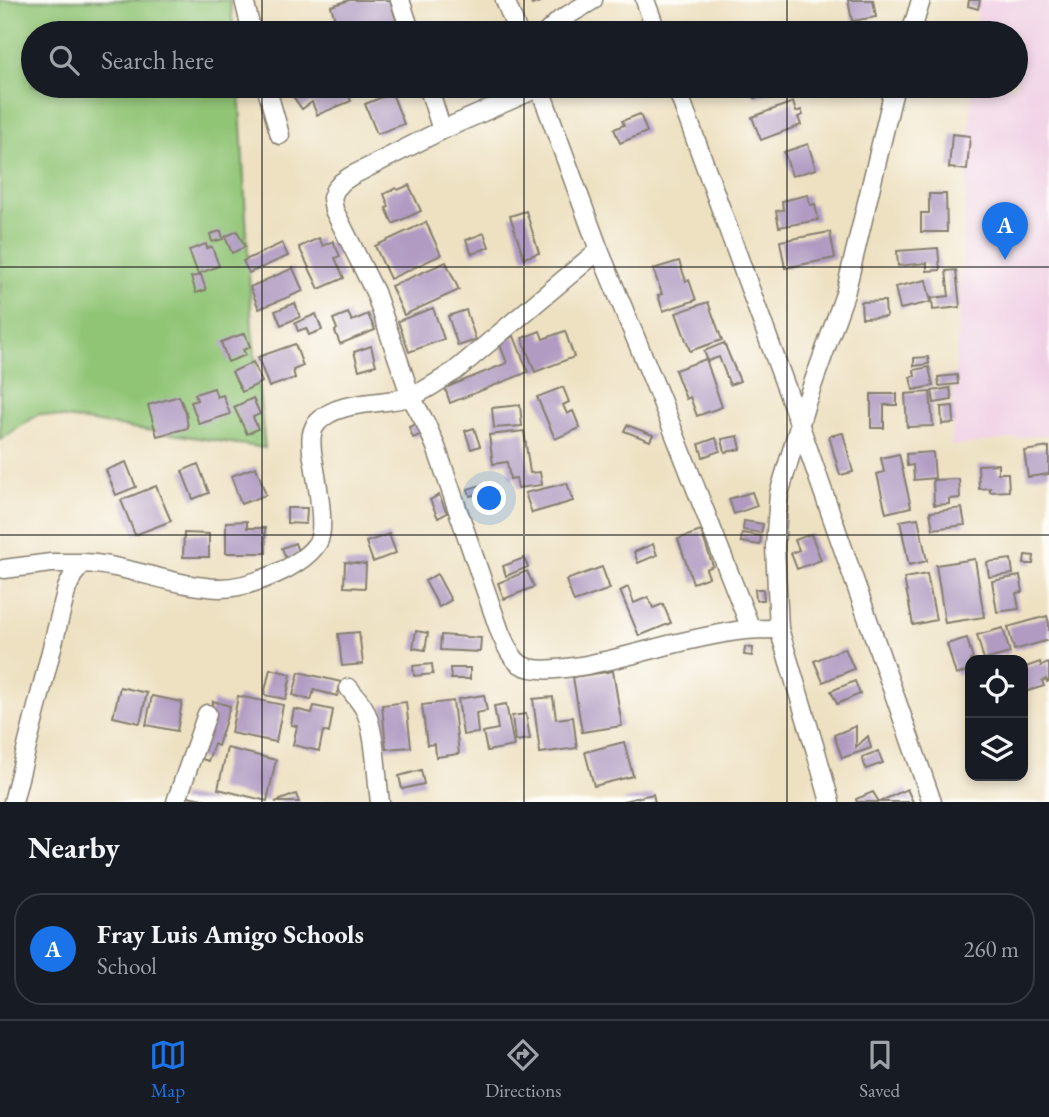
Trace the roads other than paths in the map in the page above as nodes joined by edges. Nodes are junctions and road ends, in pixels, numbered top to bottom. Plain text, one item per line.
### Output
1 (244, 0) edge
2 (400, 0) edge
3 (505, 0) edge
4 (593, 0) edge
5 (645, 0) edge
6 (653, 0) edge
7 (921, 0) edge
8 (249, 21) edge
9 (407, 21) edge
10 (513, 21) edge
11 (559, 21) edge
12 (653, 21) edge
13 (661, 21) edge
14 (915, 21) edge
15 (269, 98) edge
16 (432, 98) edge
17 (515, 98) edge
18 (544, 98) edge
19 (680, 98) edge
20 (892, 98) edge
21 (442, 130) junction
22 (280, 135) dead end
23 (599, 250) junction
24 (411, 397) junction
25 (799, 423) junction
26 (83, 563) junction
27 (4, 569) dead end
28 (751, 629) junction
29 (779, 629) junction
30 (349, 688) dead end
31 (207, 714) dead end
32 (13, 802) edge
33 (176, 802) edge
34 (380, 802) edge
35 (830, 802) edge
36 (932, 802) edge

1 - 8 street
2 - 9 street
3 - 10 street
4 - 11 street
5 - 12 street
6 - 13 street
7 - 14 street
15 - 22 street
16 - 21 street
17 - 21 street
18 - 23 street
19 - 25 street
20 - 25 street
21 - 24 street
23 - 24 street
23 - 28 street
24 - 26 street
24 - 28 street
25 - 29 street
25 - 36 street
26 - 27 street
26 - 32 street
28 - 29 street
29 - 35 street
30 - 34 street
31 - 33 street

